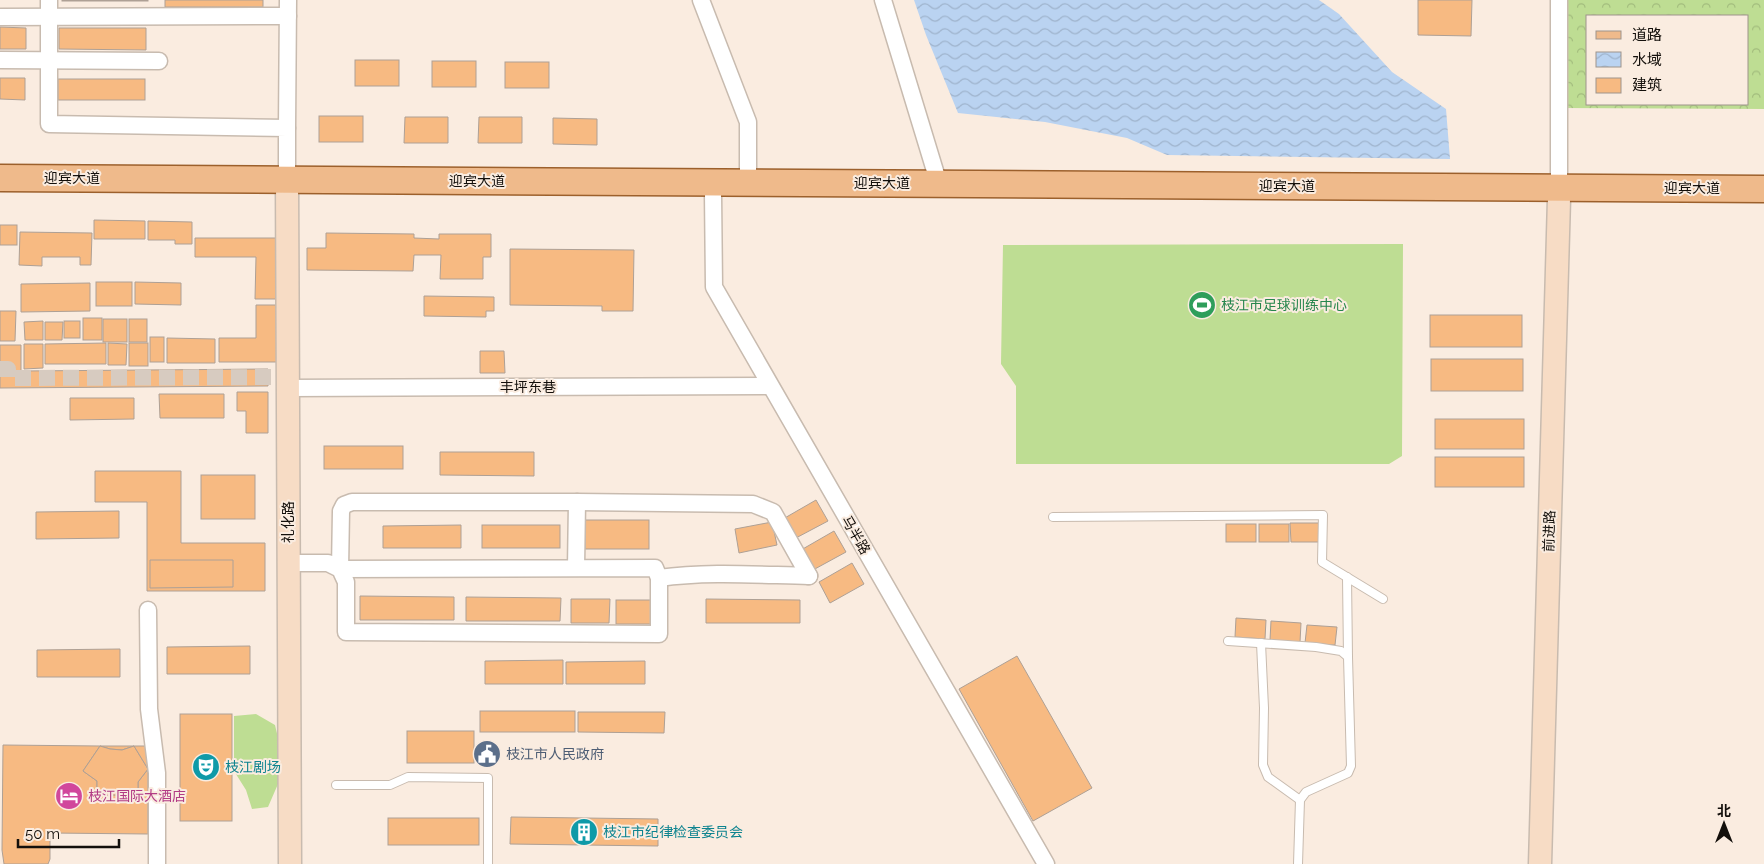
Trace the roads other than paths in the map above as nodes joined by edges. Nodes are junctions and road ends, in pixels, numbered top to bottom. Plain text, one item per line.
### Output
1 (49, 0) edge
2 (701, 0) edge
3 (883, 0) edge
4 (1559, 0) edge
5 (288, 8) edge
6 (0, 17) edge
7 (49, 17) junction
8 (0, 60) edge
9 (49, 61) junction
10 (159, 61) dead end
11 (287, 128) junction
12 (0, 178) edge
13 (748, 182) junction
14 (938, 184) junction
15 (287, 185) junction
16 (0, 189) edge
17 (1764, 189) edge
18 (1559, 193) junction
19 (713, 194) junction
20 (1764, 200) edge
21 (769, 386) junction
22 (288, 388) junction
23 (577, 502) junction
24 (1053, 518) dead end
25 (289, 563) junction
26 (576, 568) junction
27 (340, 569) junction
28 (1347, 577) junction
29 (658, 578) junction
30 (1383, 599) dead end
31 (148, 610) dead end
32 (1228, 641) dead end
33 (1261, 643) junction
34 (1348, 657) junction
35 (336, 784) dead end
36 (1300, 800) junction
37 (156, 864) edge
38 (290, 864) edge
39 (488, 864) edge
40 (1046, 864) edge
41 (1298, 864) edge
42 (1540, 864) edge

1 - 7 street
2 - 13 street
3 - 14 street
4 - 18 street
5 - 7 street
5 - 11 street
6 - 7 street
7 - 9 street
8 - 9 street
9 - 10 street
9 - 11 street
11 - 15 street
12 - 15 main road, 迎宾大道
13 - 14 main road, 迎宾大道
13 - 15 main road, 迎宾大道
14 - 18 main road, 迎宾大道
15 - 16 main road, 迎宾大道
15 - 19 main road, 迎宾大道
15 - 22 street, 礼化路
17 - 18 main road, 迎宾大道
18 - 19 main road, 迎宾大道
18 - 20 main road, 迎宾大道
18 - 42 street, 前进路
19 - 21 street, 马半路
21 - 22 street, 丰坪东巷
21 - 40 street, 马半路
22 - 25 street, 礼化路
23 - 26 street
23 - 27 street
23 - 29 street
24 - 28 lane
25 - 27 street
25 - 38 street, 礼化路
26 - 27 street
26 - 29 street
27 - 29 street
28 - 30 lane
28 - 34 lane
31 - 37 street
32 - 33 lane
33 - 34 lane
33 - 36 lane
34 - 36 lane
35 - 39 lane
36 - 41 lane

